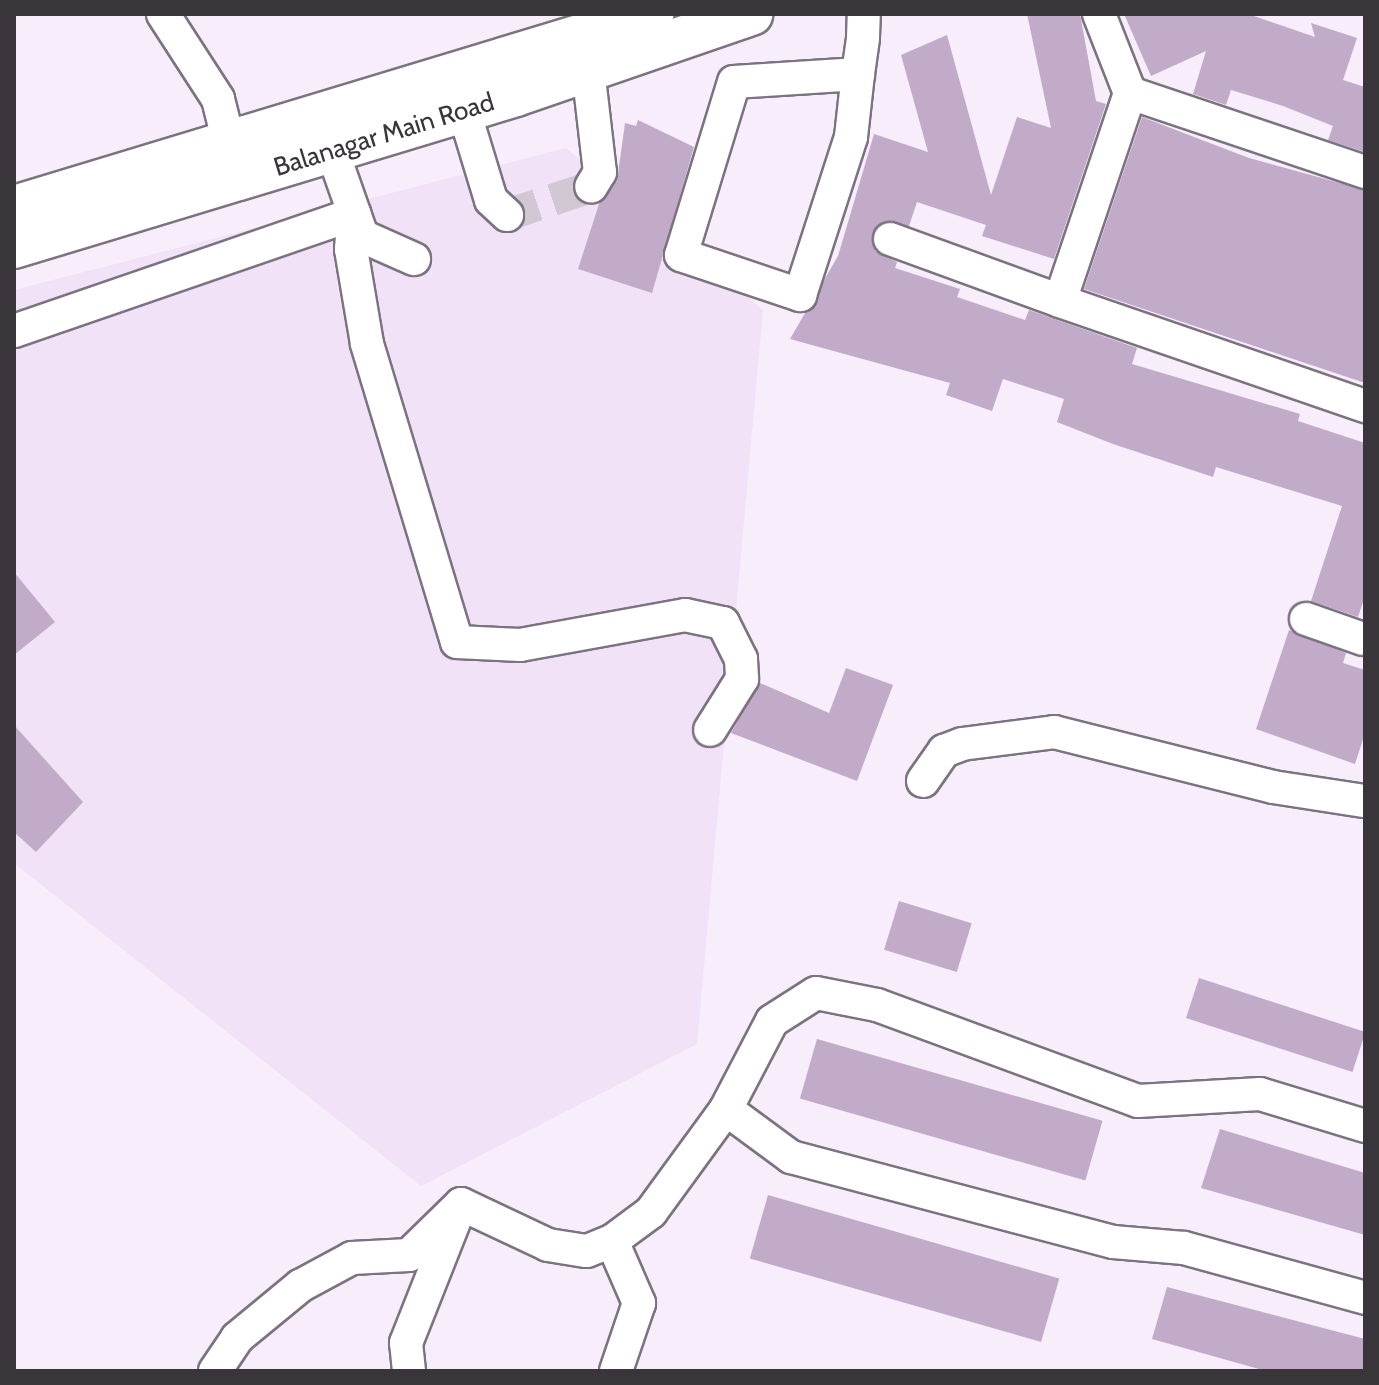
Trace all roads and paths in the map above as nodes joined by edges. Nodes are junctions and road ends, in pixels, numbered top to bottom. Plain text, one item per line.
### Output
1 (163, 14) edge
2 (652, 14) edge
3 (751, 14) edge
4 (864, 14) edge
5 (1099, 14) edge
6 (588, 69) junction
7 (858, 74) junction
8 (1130, 93) junction
9 (464, 111) junction
10 (229, 143) junction
11 (333, 153) junction
12 (1365, 172) edge
13 (591, 187) dead end
14 (14, 207) edge
15 (354, 214) junction
16 (507, 215) dead end
17 (890, 239) dead end
18 (14, 247) edge
19 (414, 259) dead end
20 (1060, 301) junction
21 (14, 331) edge
22 (1365, 406) edge
23 (1306, 619) dead end
24 (1364, 638) edge
25 (710, 730) dead end
26 (923, 781) dead end
27 (1365, 801) edge
28 (726, 1109) junction
29 (1365, 1126) edge
30 (461, 1204) junction
31 (612, 1241) junction
32 (1365, 1298) edge
33 (215, 1371) edge
34 (409, 1371) edge
35 (616, 1371) edge

1 - 10 street
2 - 10 main road, Balanagar Main Road
3 - 6 main road, Balanagar Main Road
4 - 7 street
5 - 8 street
6 - 9 main road, Balanagar Main Road
6 - 13 street
7 - 7 street
8 - 12 street
8 - 20 street
9 - 11 main road, Balanagar Main Road
9 - 16 street
10 - 14 main road, Balanagar Main Road
11 - 15 street
11 - 18 main road, Balanagar Main Road
15 - 19 street
15 - 21 street
15 - 25 street
17 - 20 street
20 - 22 street
23 - 24 street
26 - 27 street
28 - 29 street
28 - 31 street
28 - 32 street
30 - 31 street
30 - 33 street
30 - 34 street
31 - 35 street

